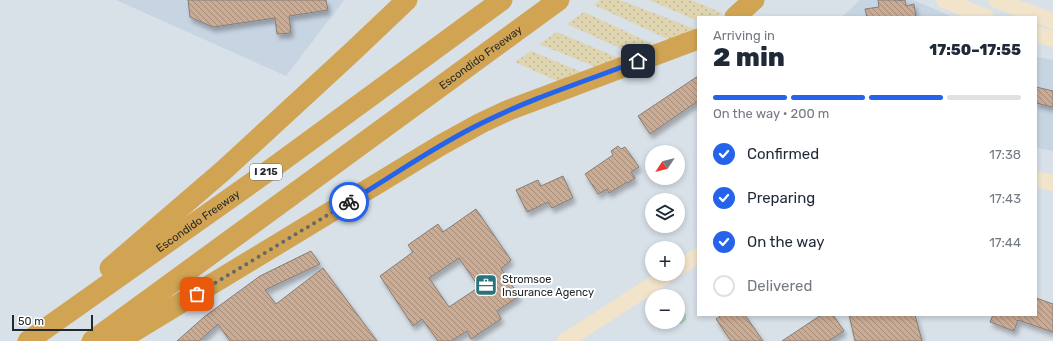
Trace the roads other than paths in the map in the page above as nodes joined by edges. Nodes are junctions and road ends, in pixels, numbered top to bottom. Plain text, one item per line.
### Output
1 (407, 0) edge
2 (502, 0) edge
3 (559, 0) edge
4 (754, 0) edge
5 (944, 0) edge
6 (996, 0) edge
7 (736, 16) edge
8 (984, 16) edge
9 (995, 16) edge
10 (1010, 16) edge
11 (1053, 21) edge
12 (1037, 24) edge
13 (1053, 25) edge
14 (1037, 34) edge
15 (697, 39) edge
16 (1053, 39) edge
17 (1037, 179) edge
18 (1053, 183) edge
19 (697, 257) edge
20 (685, 264) edge
21 (658, 281) edge
22 (28, 341) edge
23 (92, 341) edge
24 (118, 341) edge
25 (565, 341) edge

1 - 22 highway
2 - 22 highway, Escondido Freeway / I 215
3 - 23 highway, Escondido Freeway
4 - 7 highway
5 - 8 main road
6 - 11 main road
9 - 10 main road
12 - 13 main road
14 - 16 main road
15 - 24 highway
17 - 18 main road
19 - 20 main road
21 - 25 main road

